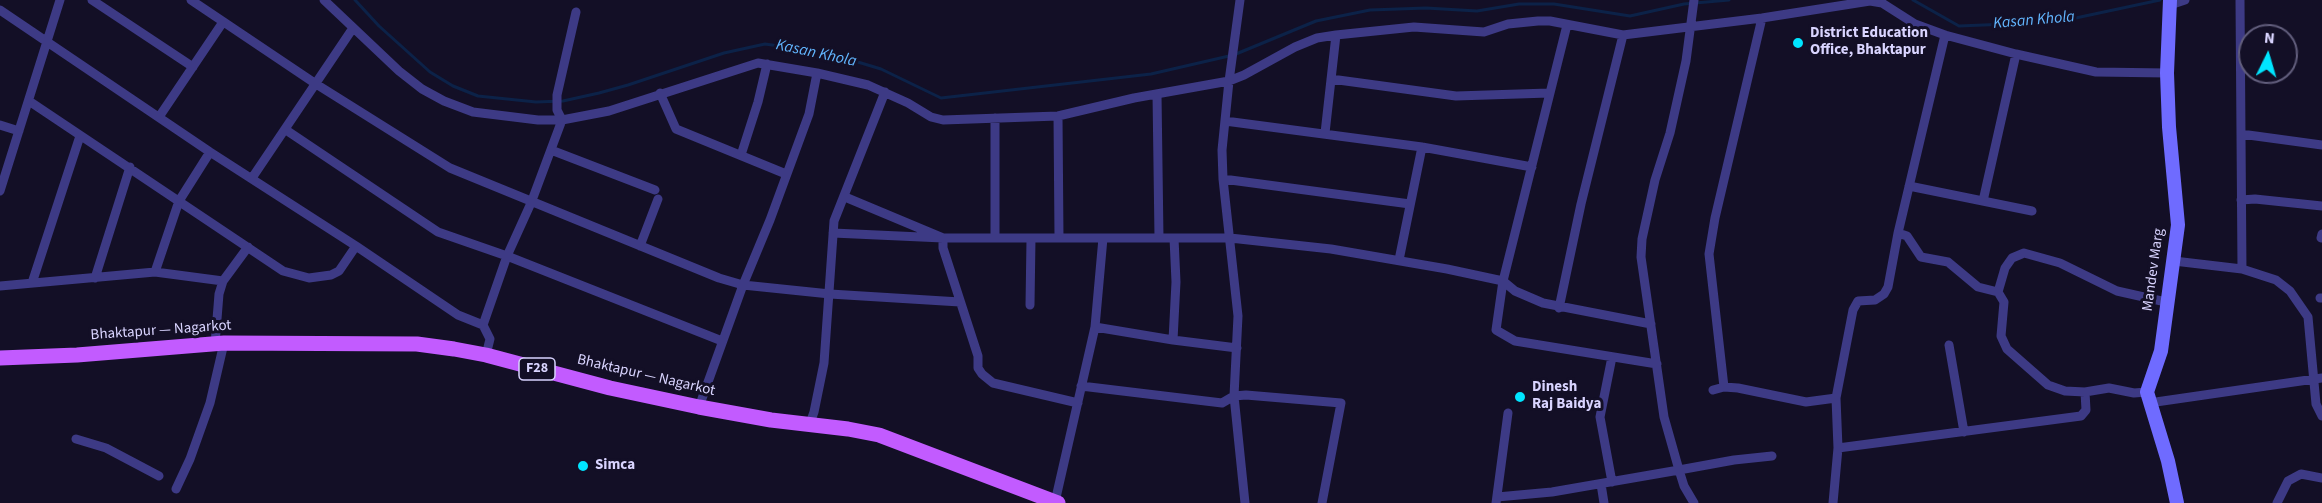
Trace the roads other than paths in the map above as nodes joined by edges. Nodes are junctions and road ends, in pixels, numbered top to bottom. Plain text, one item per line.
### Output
1 (60, 0) edge
2 (92, 0) edge
3 (191, 0) edge
4 (324, 0) edge
5 (1240, 0) edge
6 (1694, 0) edge
7 (2185, 0) edge
8 (2240, 0) edge
9 (2170, 2) edge
10 (0, 10) edge
11 (576, 12) dead end
12 (1762, 18) junction
13 (223, 22) junction
14 (1567, 25) junction
15 (1691, 26) junction
16 (352, 28) junction
17 (1945, 34) junction
18 (1336, 35) junction
19 (1623, 35) junction
20 (48, 43) junction
21 (2016, 54) junction
22 (766, 64) junction
23 (193, 67) junction
24 (817, 73) junction
25 (2167, 73) junction
26 (1331, 79) junction
27 (1229, 81) junction
28 (316, 84) junction
29 (885, 92) junction
30 (660, 93) junction
31 (1549, 93) junction
32 (1157, 94) junction
33 (29, 100) junction
34 (1058, 116) junction
35 (159, 117) junction
36 (995, 118) junction
37 (562, 120) junction
38 (1225, 121) junction
39 (0, 125) edge
40 (286, 130) junction
41 (19, 131) junction
42 (1325, 133) junction
43 (2241, 134) junction
44 (80, 136) junction
45 (2322, 145) edge
46 (1422, 147) junction
47 (551, 150) junction
48 (210, 152) junction
49 (741, 155) junction
50 (130, 167) junction
51 (1532, 167) junction
52 (786, 174) junction
53 (252, 178) junction
54 (1223, 179) junction
55 (1909, 186) junction
56 (0, 190) edge
57 (845, 197) junction
58 (2241, 200) junction
59 (179, 201) junction
60 (1983, 201) junction
61 (531, 203) junction
62 (1410, 204) junction
63 (2322, 206) edge
64 (2032, 212) dead end
65 (833, 233) junction
66 (1898, 233) junction
67 (943, 238) junction
68 (995, 238) junction
69 (1059, 238) junction
70 (1103, 238) junction
71 (1159, 238) junction
72 (1174, 238) junction
73 (1230, 238) junction
74 (1031, 239) junction
75 (356, 246) junction
76 (640, 246) junction
77 (248, 248) junction
78 (507, 256) junction
79 (1399, 260) junction
80 (2174, 261) junction
81 (2241, 269) junction
82 (155, 272) junction
83 (95, 278) junction
84 (223, 280) junction
85 (1503, 281) junction
86 (32, 283) junction
87 (743, 285) junction
88 (0, 286) edge
89 (1998, 292) junction
90 (830, 294) junction
91 (960, 302) junction
92 (2166, 302) junction
93 (1030, 305) dead end
94 (1559, 308) junction
95 (1651, 324) junction
96 (483, 325) junction
97 (1095, 327) junction
98 (1173, 340) junction
99 (722, 341) junction
100 (220, 344) junction
101 (1949, 345) dead end
102 (1236, 348) junction
103 (486, 355) junction
104 (1612, 357) junction
105 (0, 358) edge
106 (1657, 364) junction
107 (2317, 378) edge
108 (1081, 386) junction
109 (1724, 387) junction
110 (1713, 390) dead end
111 (2085, 392) junction
112 (1234, 396) junction
113 (2148, 397) junction
114 (1836, 398) junction
115 (1078, 403) junction
116 (699, 407) junction
117 (1508, 413) dead end
118 (2322, 416) edge
119 (809, 426) junction
120 (1964, 432) junction
121 (76, 439) dead end
122 (1838, 448) junction
123 (1772, 456) dead end
124 (1679, 470) junction
125 (159, 476) dead end
126 (2322, 478) edge
127 (1612, 482) junction
128 (1601, 484) junction
129 (176, 489) dead end
130 (1497, 500) edge
131 (1057, 502) edge
132 (1245, 503) edge
133 (1322, 503) edge
134 (1604, 503) edge
135 (1694, 503) edge
136 (1833, 503) edge
137 (2177, 503) edge
138 (2277, 503) edge

1 - 20 street
2 - 23 street
3 - 13 street
4 - 16 street
5 - 27 street
6 - 15 street
7 - 9 street
8 - 43 street
9 - 25 main road, Mandev Marg
10 - 20 street
11 - 37 street
12 - 15 street
12 - 17 street
12 - 109 street
13 - 23 street
13 - 28 street
14 - 18 street
14 - 19 street
14 - 31 street
15 - 19 street
15 - 95 street
16 - 28 street
16 - 37 street
17 - 21 street
17 - 55 street
18 - 26 street
18 - 27 street
19 - 94 street
20 - 33 street
20 - 35 street
21 - 25 street
21 - 60 street
22 - 24 street
22 - 30 street
22 - 49 street
23 - 35 street
24 - 29 street
24 - 52 street
25 - 80 main road, Mandev Marg
26 - 31 street
26 - 42 street
27 - 32 street
27 - 38 street
28 - 40 street
28 - 61 street
29 - 36 street
29 - 57 street
30 - 37 street
30 - 49 street
31 - 51 street
32 - 34 street
32 - 71 street
33 - 41 street
33 - 44 street
34 - 36 street
34 - 69 street
35 - 48 street
36 - 68 street
37 - 47 street
38 - 42 street
38 - 54 street
39 - 41 street
40 - 53 street
40 - 78 street
41 - 56 street
42 - 46 street
43 - 45 street
43 - 58 street
44 - 50 street
44 - 86 street
46 - 51 street
46 - 62 street
47 - 61 street
47 - 76 street
48 - 53 street
48 - 59 street
49 - 52 street
50 - 59 street
50 - 83 street
51 - 85 street
52 - 87 street
53 - 75 street
54 - 62 street
54 - 73 street
55 - 60 street
55 - 66 street
57 - 65 street
57 - 67 street
58 - 63 street
58 - 81 street
59 - 77 street
59 - 82 street
60 - 64 street
61 - 76 street
61 - 78 street
62 - 79 street
65 - 67 street
65 - 90 street
66 - 89 street
66 - 114 street
67 - 68 street
67 - 91 street
68 - 74 street
69 - 70 street
69 - 74 street
70 - 71 street
70 - 97 street
71 - 72 street
72 - 73 street
72 - 98 street
73 - 79 street
73 - 102 street
74 - 93 street
75 - 77 street
75 - 96 street
76 - 87 street
77 - 84 street
78 - 96 street
78 - 99 street
79 - 85 street
80 - 81 street
80 - 92 main road, Mandev Marg
81 - 107 street
82 - 83 street
82 - 84 street
83 - 86 street
84 - 100 street
85 - 94 street
85 - 104 street
86 - 88 street
87 - 90 street
87 - 99 street
89 - 92 street
89 - 111 street
90 - 91 street
90 - 119 street
91 - 115 street
92 - 113 main road, Mandev Marg
94 - 95 street
95 - 106 street
96 - 103 street
97 - 98 street
97 - 108 street
98 - 102 street
99 - 116 street
100 - 103 main road, Bhaktapur — Nagarkot / F28
100 - 105 main road, Bhaktapur — Nagarkot / F28
100 - 129 street
101 - 120 street
102 - 112 street
103 - 116 main road, Bhaktapur — Nagarkot / F28
104 - 106 street
104 - 127 street
106 - 124 street
107 - 113 street
107 - 118 street
108 - 112 street
108 - 115 street
109 - 110 street
109 - 114 street
111 - 113 street
111 - 120 street
112 - 132 street
112 - 133 street
113 - 137 main road
114 - 122 street
115 - 131 street
116 - 119 main road, Bhaktapur — Nagarkot / F28
117 - 130 street
119 - 131 main road, Bhaktapur — Nagarkot / F28
120 - 122 street
121 - 125 street
122 - 136 street
123 - 124 street
124 - 127 street
124 - 135 street
126 - 138 street
127 - 128 street
128 - 130 street
128 - 134 street

